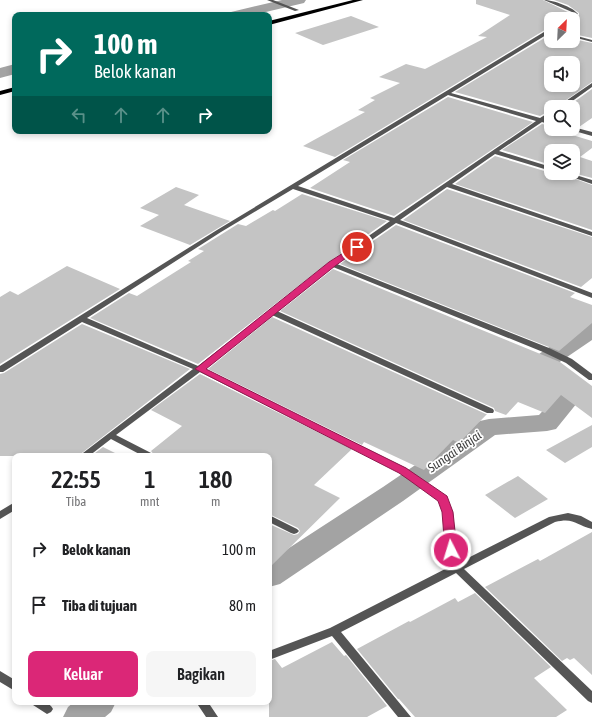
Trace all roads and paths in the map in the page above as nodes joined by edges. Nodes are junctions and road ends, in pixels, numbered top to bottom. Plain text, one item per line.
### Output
1 (269, 0) edge
2 (335, 0) edge
3 (360, 0) edge
4 (546, 0) edge
5 (295, 10) junction
6 (575, 12) edge
7 (272, 17) edge
8 (272, 23) edge
9 (544, 34) edge
10 (580, 38) edge
11 (592, 41) edge
12 (12, 83) edge
13 (0, 85) edge
14 (592, 85) edge
15 (12, 90) edge
16 (0, 93) edge
17 (447, 93) junction
18 (570, 100) edge
19 (542, 120) joint
20 (580, 131) edge
21 (592, 134) edge
22 (494, 152) junction
23 (544, 167) edge
24 (580, 178) edge
25 (592, 182) edge
26 (446, 185) junction
27 (294, 187) junction
28 (394, 220) junction
29 (592, 234) edge
30 (332, 264) junction
31 (592, 296) edge
32 (272, 312) junction
33 (82, 319) junction
34 (199, 369) junction
35 (0, 370) edge
36 (592, 378) edge
37 (490, 411) dead end
38 (111, 436) junction
39 (87, 453) edge
40 (144, 453) edge
41 (272, 520) edge
42 (592, 526) edge
43 (294, 531) dead end
44 (456, 567) junction
45 (334, 631) junction
46 (272, 655) edge
47 (0, 676) edge
48 (12, 684) edge
49 (592, 698) edge
50 (41, 705) edge
51 (204, 705) edge
52 (47, 709) dead end
53 (212, 717) edge
54 (405, 717) edge

1 - 5 street
2 - 5 highway
3 - 8 highway
4 - 6 street
5 - 7 highway
9 - 17 street
10 - 11 street
12 - 13 highway
14 - 18 street
15 - 16 highway
17 - 19 street
17 - 27 street
19 - 22 street
20 - 21 street
22 - 23 street
22 - 26 street
24 - 25 street
26 - 28 street
26 - 29 street
27 - 28 street
27 - 33 street
28 - 30 street
28 - 31 street
30 - 32 street
30 - 36 street
32 - 34 street
32 - 37 street
33 - 34 street
33 - 35 street
34 - 38 street
34 - 44 street
38 - 39 street
38 - 40 street
41 - 43 street
42 - 44 street
44 - 45 street
44 - 49 street
45 - 46 street
45 - 54 street
47 - 48 street
50 - 52 street
51 - 53 street

